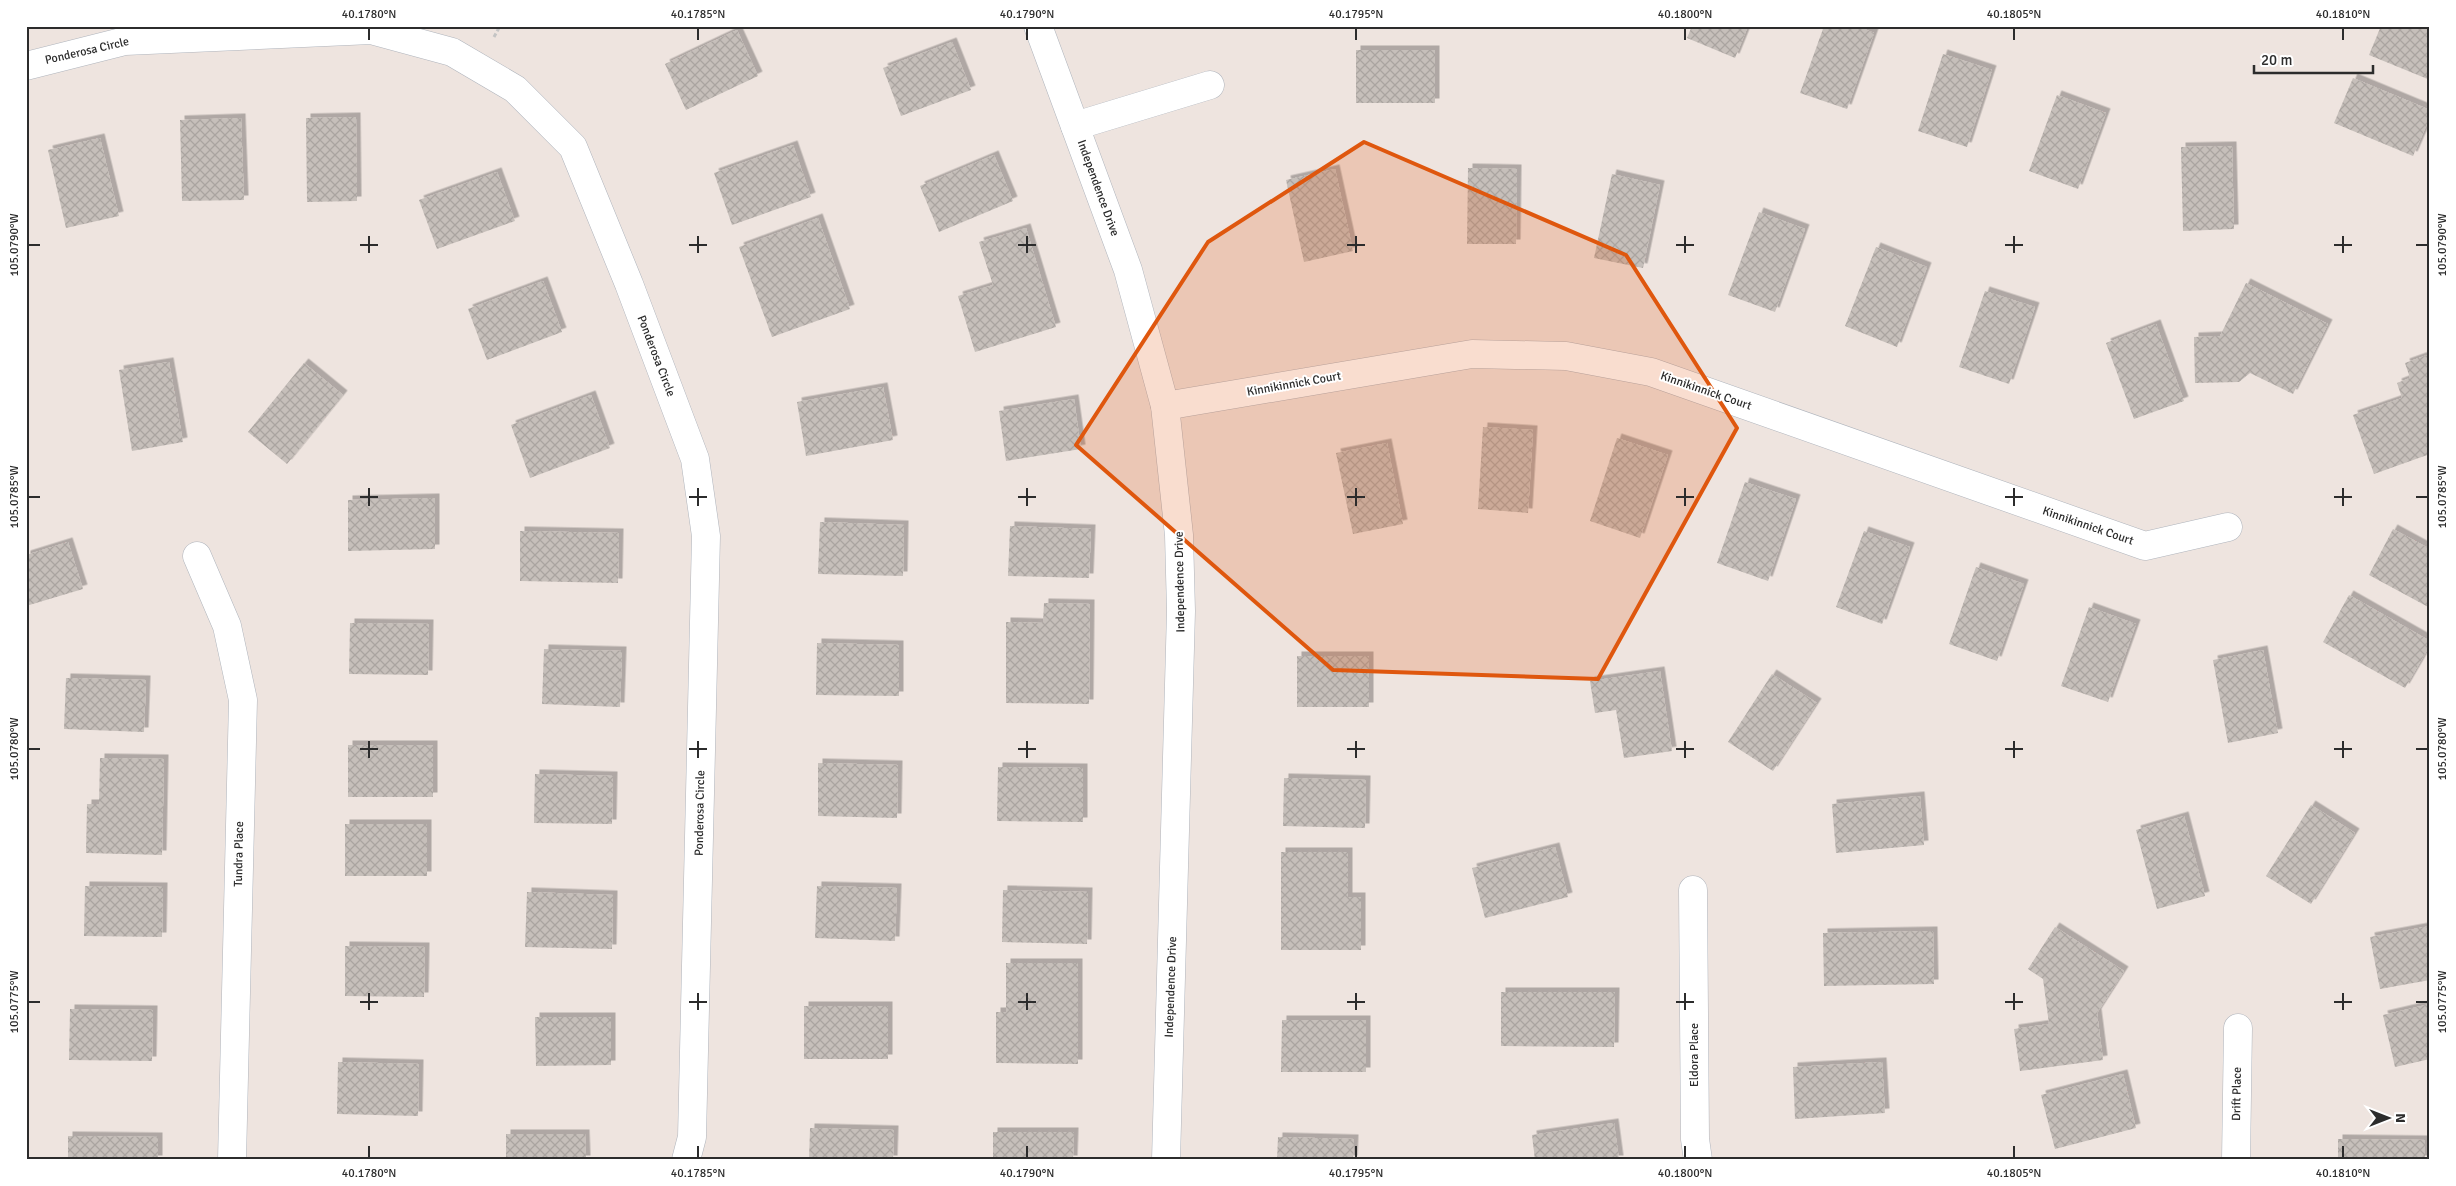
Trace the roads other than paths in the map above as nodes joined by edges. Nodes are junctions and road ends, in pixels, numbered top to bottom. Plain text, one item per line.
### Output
1 (1038, 26) edge
2 (26, 66) edge
3 (1210, 85) dead end
4 (1075, 126) junction
5 (1165, 406) junction
6 (2228, 527) dead end
7 (197, 556) dead end
8 (1693, 890) dead end
9 (2238, 1028) dead end
10 (232, 1160) edge
11 (686, 1160) edge
12 (1166, 1160) edge
13 (1698, 1160) edge
14 (2236, 1160) edge

1 - 4 street, Independence Drive
2 - 11 street, Ponderosa Circle
3 - 4 street
4 - 5 street, Independence Drive
5 - 6 street, Kinnikinnick Court
5 - 12 street, Independence Drive
7 - 10 street, Tundra Place
8 - 13 street, Eldora Place
9 - 14 street, Drift Place

